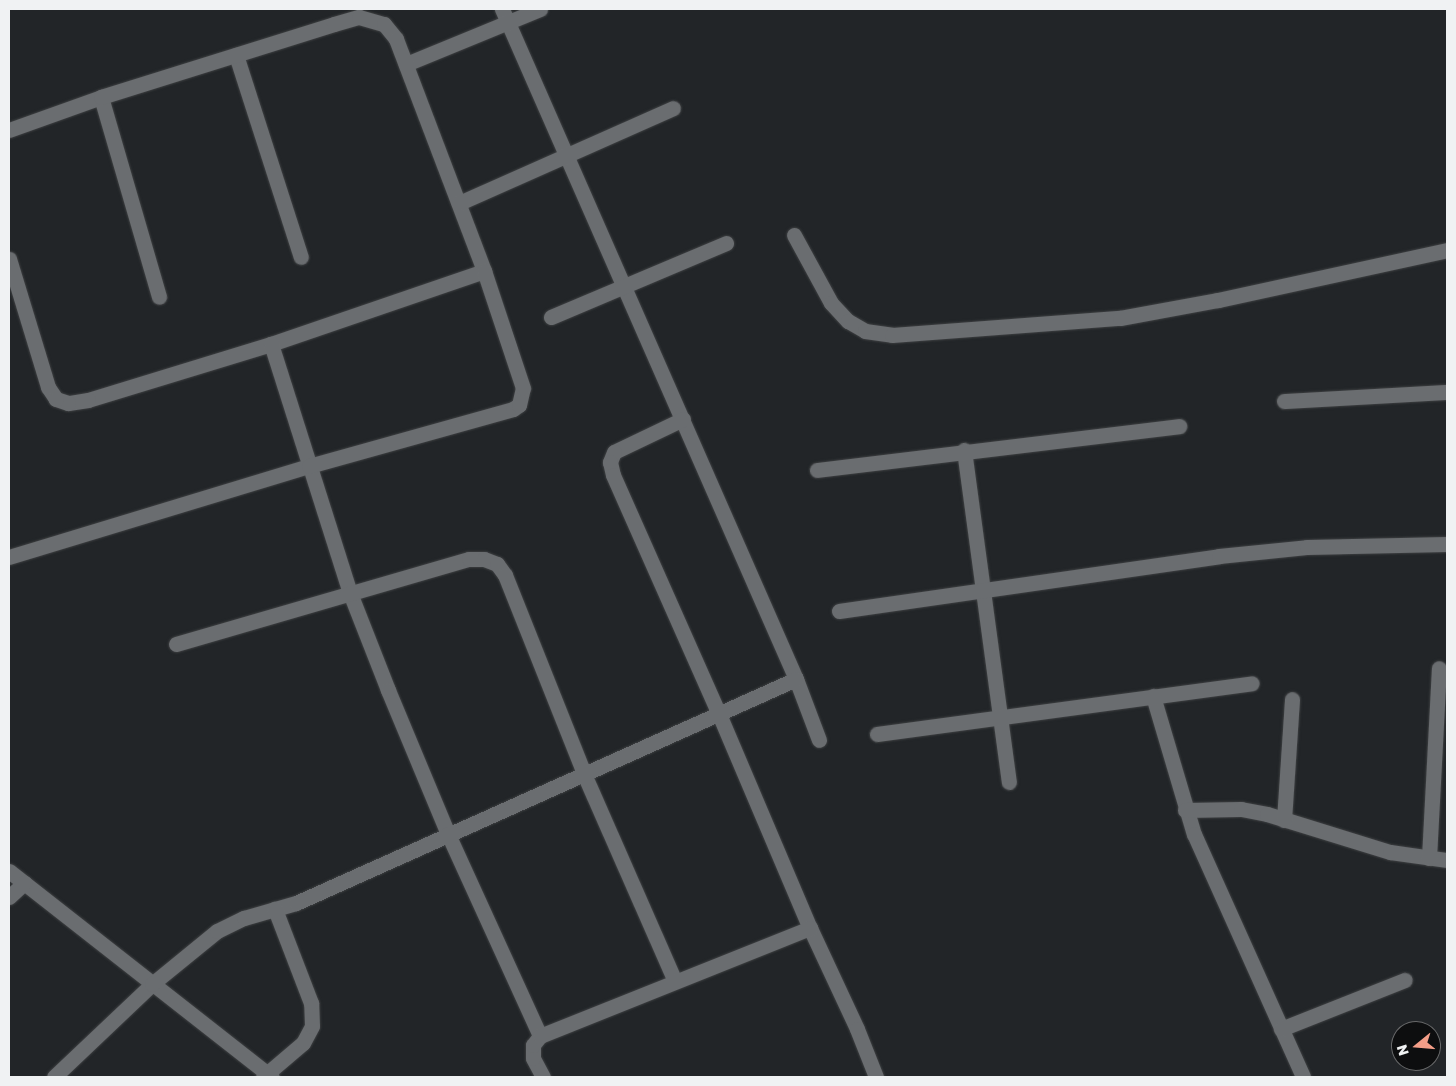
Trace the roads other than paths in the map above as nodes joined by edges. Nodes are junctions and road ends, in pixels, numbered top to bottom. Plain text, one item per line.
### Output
1 (540, 9) edge
2 (506, 16) edge
3 (236, 55) junction
4 (406, 64) junction
5 (101, 98) junction
6 (673, 108) dead end
7 (9, 130) edge
8 (566, 155) junction
9 (459, 203) junction
10 (794, 235) dead end
11 (726, 243) dead end
12 (1447, 250) edge
13 (302, 257) dead end
14 (9, 259) edge
15 (484, 271) junction
16 (625, 288) junction
17 (159, 297) dead end
18 (552, 317) dead end
19 (271, 344) junction
20 (1447, 392) edge
21 (1284, 402) dead end
22 (683, 419) junction
23 (1179, 426) dead end
24 (964, 450) junction
25 (309, 466) junction
26 (817, 470) dead end
27 (1447, 544) edge
28 (9, 557) edge
29 (983, 591) junction
30 (350, 593) junction
31 (839, 611) dead end
32 (176, 644) dead end
33 (1439, 668) dead end
34 (796, 679) junction
35 (1252, 683) dead end
36 (1153, 696) junction
37 (1292, 699) dead end
38 (719, 714) junction
39 (1000, 717) junction
40 (877, 734) dead end
41 (819, 740) dead end
42 (584, 774) junction
43 (1009, 782) dead end
44 (1185, 810) junction
45 (1284, 820) junction
46 (448, 834) junction
47 (1430, 858) junction
48 (1447, 860) edge
49 (9, 871) edge
50 (24, 883) junction
51 (9, 897) edge
52 (274, 909) junction
53 (810, 928) junction
54 (1405, 980) dead end
55 (675, 981) junction
56 (152, 984) junction
57 (1281, 1029) junction
58 (540, 1036) junction
59 (267, 1076) edge
60 (54, 1077) edge
61 (543, 1077) edge
62 (876, 1077) edge
63 (1303, 1077) edge

1 - 2 street
2 - 4 street
2 - 8 street
3 - 4 street
3 - 5 street
3 - 13 street
4 - 9 street
5 - 7 street
5 - 17 street
6 - 8 street
8 - 9 street
8 - 16 street
9 - 15 street
10 - 12 street
11 - 16 street
14 - 19 street
15 - 19 street
15 - 25 street
16 - 18 street
16 - 22 street
19 - 25 street
20 - 21 street
22 - 34 street
22 - 38 street
23 - 24 street
24 - 26 street
24 - 29 street
25 - 28 street
25 - 30 street
27 - 29 street
29 - 31 street
29 - 39 street
30 - 32 street
30 - 42 street
30 - 46 street
33 - 47 street
34 - 38 street
34 - 41 street
35 - 36 street
36 - 39 street
36 - 44 street
37 - 45 street
38 - 42 street
38 - 53 street
39 - 40 street
39 - 43 street
42 - 46 street
42 - 55 street
44 - 45 street
44 - 57 street
45 - 47 street
46 - 52 street
46 - 58 street
47 - 48 street
49 - 50 street
50 - 51 street
50 - 56 street
52 - 56 street
52 - 59 street
53 - 55 street
53 - 62 street
54 - 57 street
55 - 58 street
56 - 59 street
56 - 60 street
57 - 63 street
58 - 61 street

